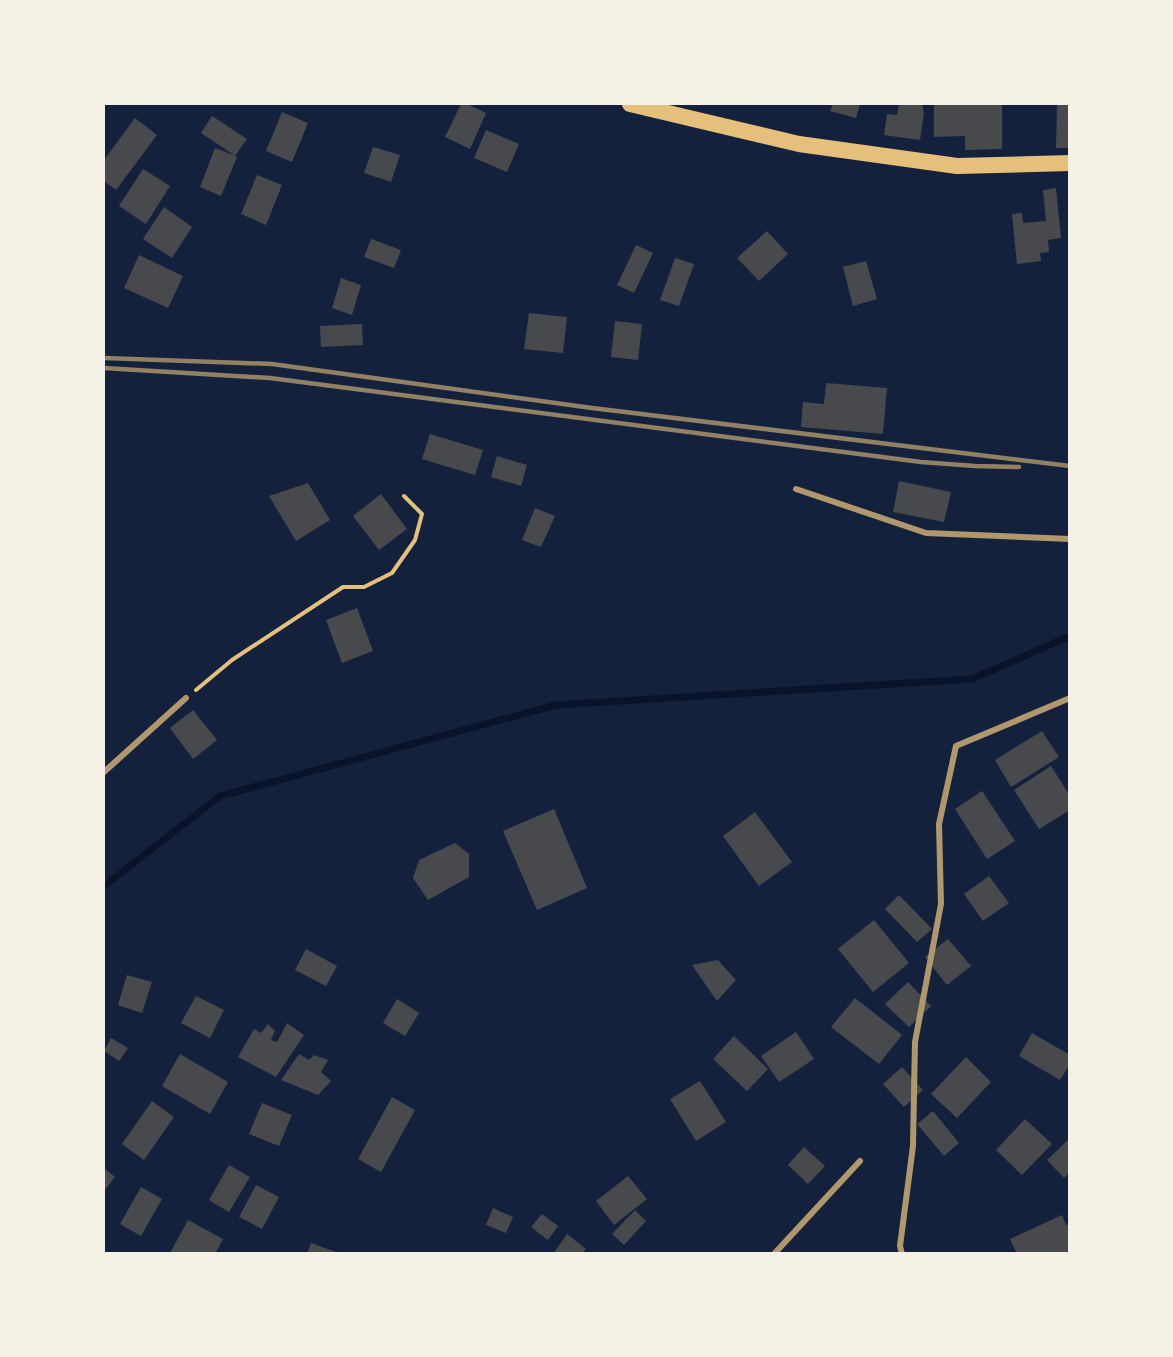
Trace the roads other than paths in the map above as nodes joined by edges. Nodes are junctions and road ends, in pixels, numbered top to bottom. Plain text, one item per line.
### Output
1 (630, 104) edge
2 (1070, 163) edge
3 (796, 489) dead end
4 (1070, 539) edge
5 (186, 698) road end
6 (1070, 698) edge
7 (104, 772) edge
8 (860, 1161) dead end
9 (774, 1254) edge
10 (902, 1254) edge

1 - 2 highway
3 - 4 street
5 - 7 street
6 - 10 street
8 - 9 street

